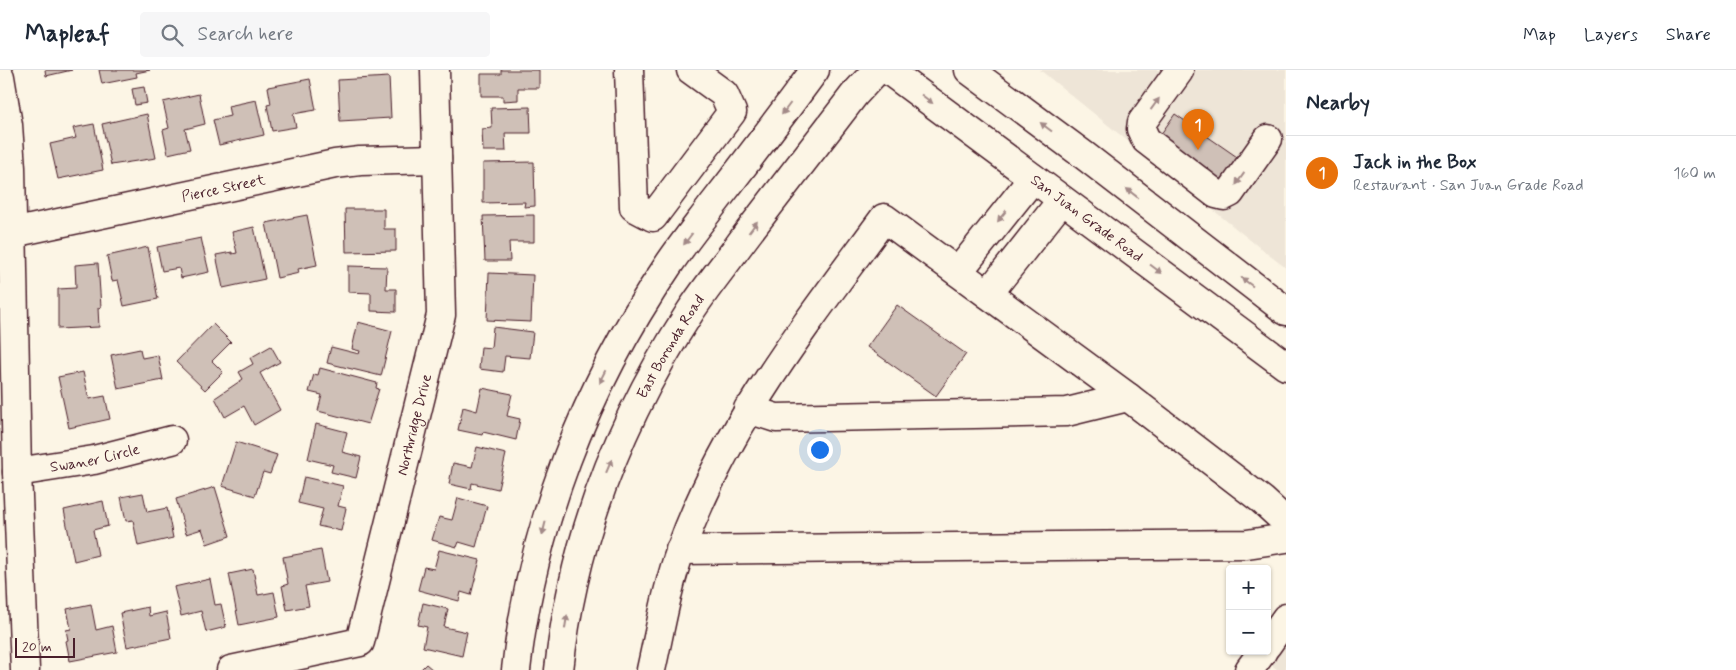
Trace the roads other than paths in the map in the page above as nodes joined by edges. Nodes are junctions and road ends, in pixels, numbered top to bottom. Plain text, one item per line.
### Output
1 (435, 70) edge
2 (629, 70) edge
3 (691, 70) edge
4 (815, 70) edge
5 (877, 70) edge
6 (888, 70) edge
7 (969, 70) edge
8 (1179, 71) edge
9 (0, 77) edge
10 (1268, 139) dead end
11 (437, 159) junction
12 (1033, 178) junction
13 (1062, 200) junction
14 (12, 233) junction
15 (958, 272) junction
16 (988, 294) junction
17 (1286, 311) edge
18 (1286, 366) edge
19 (1128, 396) junction
20 (748, 409) junction
21 (172, 440) dead end
22 (16, 472) junction
23 (1286, 522) edge
24 (1286, 538) edge
25 (680, 550) junction
26 (1286, 618) edge
27 (1271, 639) edge
28 (1259, 655) edge
29 (24, 670) edge
30 (230, 670) edge
31 (516, 670) edge
32 (559, 670) edge
33 (650, 670) edge
34 (1250, 670) edge

1 - 11 main road, Northridge Drive
2 - 3 main road
4 -> 31 main road
32 -> 5 main road, East Boronda Road
6 -> 12 main road, San Juan Grade Road
17 -> 7 main road
10 -> 8 main road
9 - 14 main road
11 - 14 main road, Pierce Street
11 - 30 main road, Northridge Drive
12 - 13 main road, San Juan Grade Road
12 -> 15 main road
13 - 16 main road
13 -> 18 main road, San Juan Grade Road
14 - 22 main road
15 - 16 main road
15 - 20 main road
16 - 19 main road
19 - 20 main road
19 - 23 main road
20 - 25 main road
21 - 22 main road, Swaner Circle
22 - 29 main road
24 - 25 main road
25 - 33 main road
26 - 27 main road
28 - 34 main road

